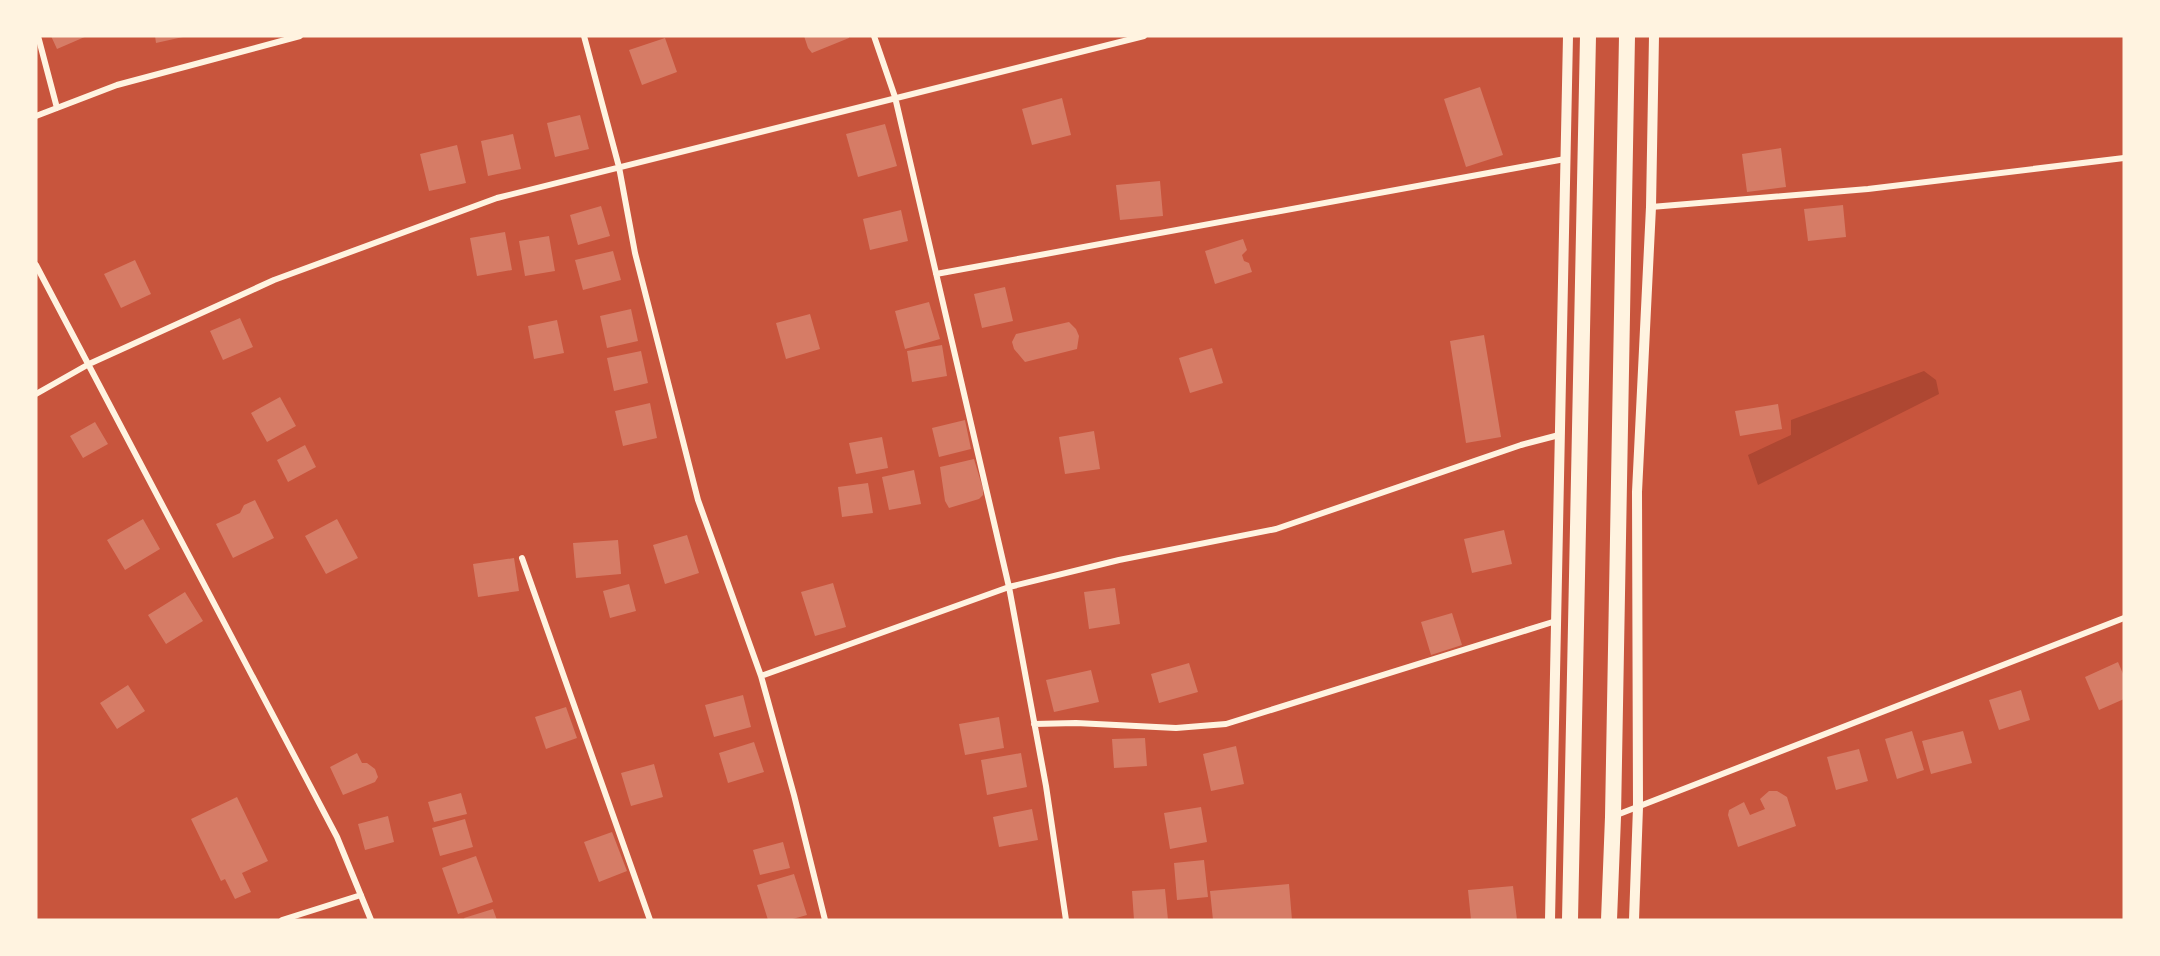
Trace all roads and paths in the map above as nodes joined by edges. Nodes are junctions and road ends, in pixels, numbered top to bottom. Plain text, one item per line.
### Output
1 (38, 36) edge
2 (300, 36) edge
3 (584, 36) edge
4 (874, 36) edge
5 (1144, 36) edge
6 (1568, 36) edge
7 (1588, 36) edge
8 (1627, 36) edge
9 (1654, 36) edge
10 (895, 97) junction
11 (57, 108) junction
12 (36, 116) edge
13 (2124, 158) edge
14 (1565, 159) junction
15 (619, 167) junction
16 (1651, 207) junction
17 (36, 266) edge
18 (936, 274) junction
19 (89, 364) junction
20 (36, 394) edge
21 (1560, 435) junction
22 (522, 558) dead end
23 (1009, 587) junction
24 (2124, 618) edge
25 (1556, 621) junction
26 (761, 676) junction
27 (1034, 724) junction
28 (1638, 807) junction
29 (1613, 817) junction
30 (361, 895) junction
31 (282, 920) edge
32 (371, 920) edge
33 (650, 920) edge
34 (825, 920) edge
35 (1066, 920) edge
36 (1550, 920) edge
37 (1569, 920) edge
38 (1609, 920) edge
39 (1634, 920) edge

1 - 11 street
2 - 11 street
3 - 15 street
4 - 10 street
5 - 10 street
6 - 14 street
7 - 37 highway
8 - 29 highway
9 - 16 street
10 - 15 street
10 - 18 street
11 - 12 street
13 - 16 street
14 - 18 street
14 - 21 street
15 - 19 street
15 - 26 street
16 - 28 street
17 - 19 street
18 - 23 street
19 - 20 street
19 - 30 street
21 - 23 street
21 - 25 street
22 - 33 street
23 - 26 street
23 - 27 street
24 - 28 street
25 - 27 street
25 - 36 street
26 - 34 street
27 - 35 street
28 - 29 street
28 - 39 street
29 - 38 highway
30 - 31 street
30 - 32 street

